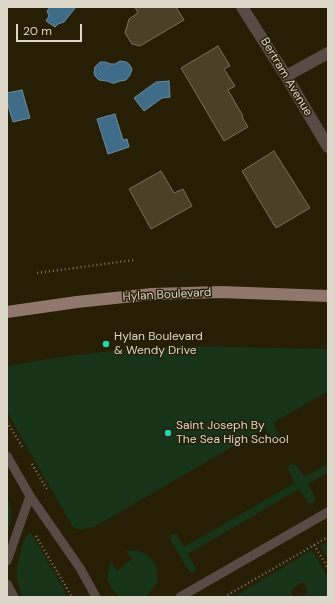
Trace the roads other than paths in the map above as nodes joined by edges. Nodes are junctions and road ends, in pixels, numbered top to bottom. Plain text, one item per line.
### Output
1 (242, 7) edge
2 (328, 53) edge
3 (286, 76) junction
4 (328, 147) edge
5 (328, 296) edge
6 (7, 312) edge
7 (7, 456) edge
8 (30, 496) junction
9 (328, 512) edge
10 (7, 561) edge
11 (7, 584) edge
12 (183, 596) edge
13 (14, 597) edge
14 (96, 597) edge

1 - 3 street, Bertram Avenue
2 - 3 street
3 - 4 street, Bertram Avenue
5 - 6 main road, Hylan Boulevard
7 - 8 lane
8 - 10 lane
8 - 14 lane
9 - 12 lane
11 - 13 lane

